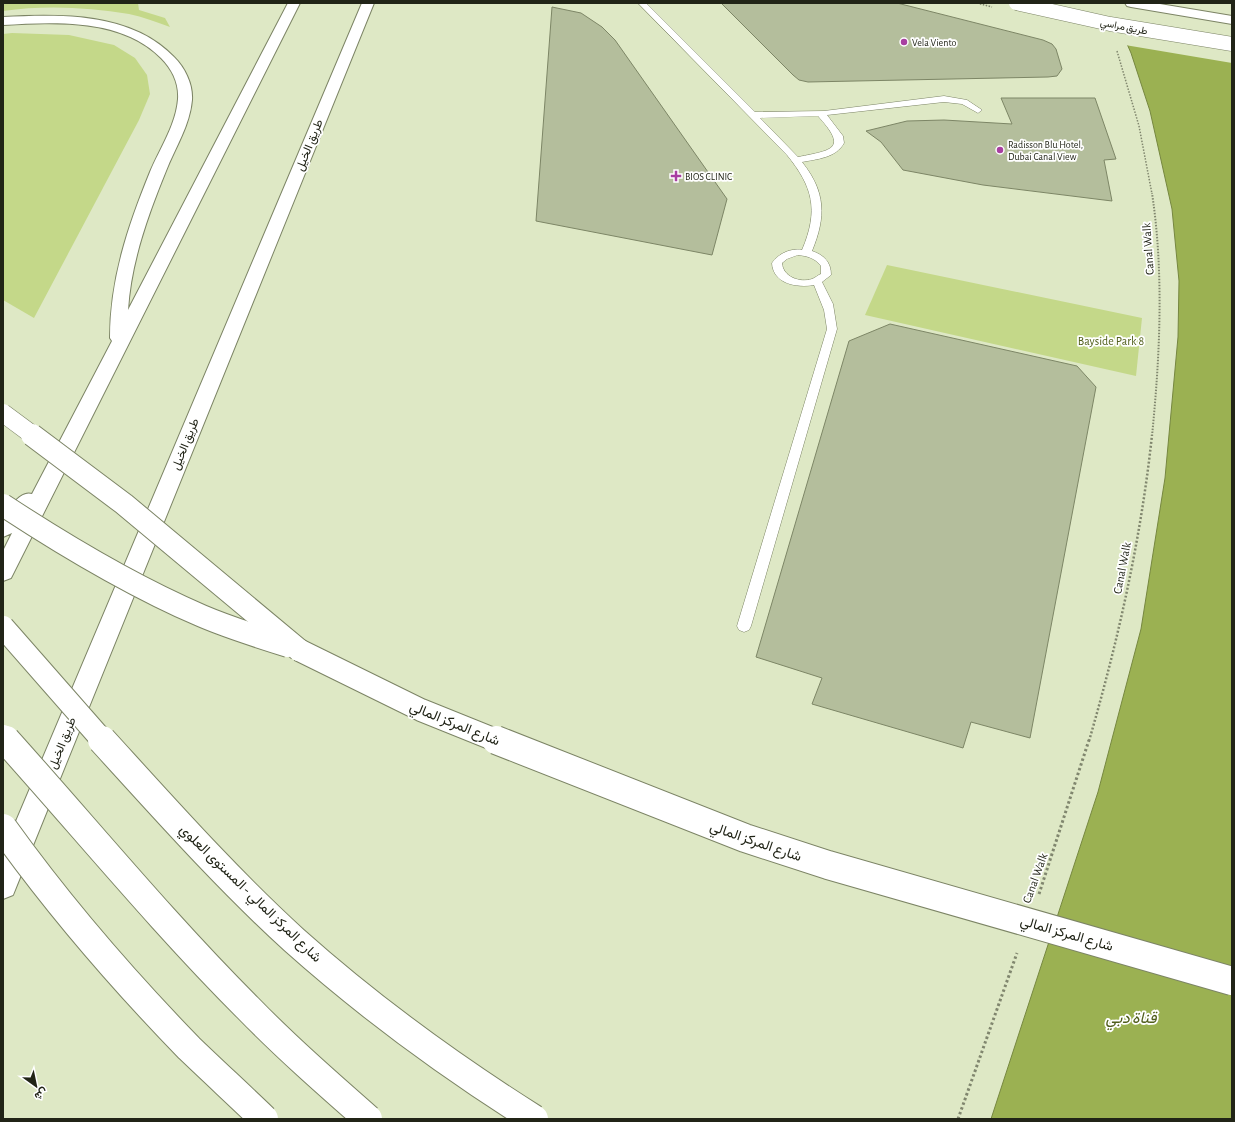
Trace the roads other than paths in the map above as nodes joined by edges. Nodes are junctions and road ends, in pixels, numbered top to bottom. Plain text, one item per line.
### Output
1 (294, 3) edge
2 (368, 3) edge
3 (642, 3) edge
4 (1016, 3) edge
5 (1131, 3) edge
6 (1232, 20) edge
7 (3, 21) edge
8 (1232, 44) edge
9 (978, 110) dead end
10 (821, 114) junction
11 (752, 115) junction
12 (796, 160) junction
13 (806, 253) junction
14 (817, 281) junction
15 (119, 343) junction
16 (3, 413) edge
17 (53, 476) junction
18 (3, 504) edge
19 (3, 529) edge
20 (3, 572) edge
21 (744, 626) dead end
22 (3, 627) edge
23 (299, 650) junction
24 (3, 736) edge
25 (3, 828) edge
26 (3, 885) edge
27 (1232, 981) edge
28 (264, 1119) edge
29 (368, 1119) edge
30 (534, 1119) edge

1 - 15 main road
2 - 26 main road, طريق الخيل
3 - 11 lane
4 - 8 main road, طريق مراسي, bridge
5 - 6 main road, طريق مراسي
7 - 15 main road
9 - 10 lane
10 - 11 lane
10 - 12 lane
11 - 12 lane
12 - 13 lane
13 - 14 lane
13 - 14 lane
14 - 21 lane
15 - 17 main road
16 - 23 main road, bridge
17 - 19 main road
17 - 20 main road
18 - 23 main road, bridge
22 - 30 main road, شارع المركز المالي - المستوى العلوي, bridge
23 - 27 main road, شارع المركز المالي, bridge
24 - 29 main road, bridge
25 - 28 main road, bridge

